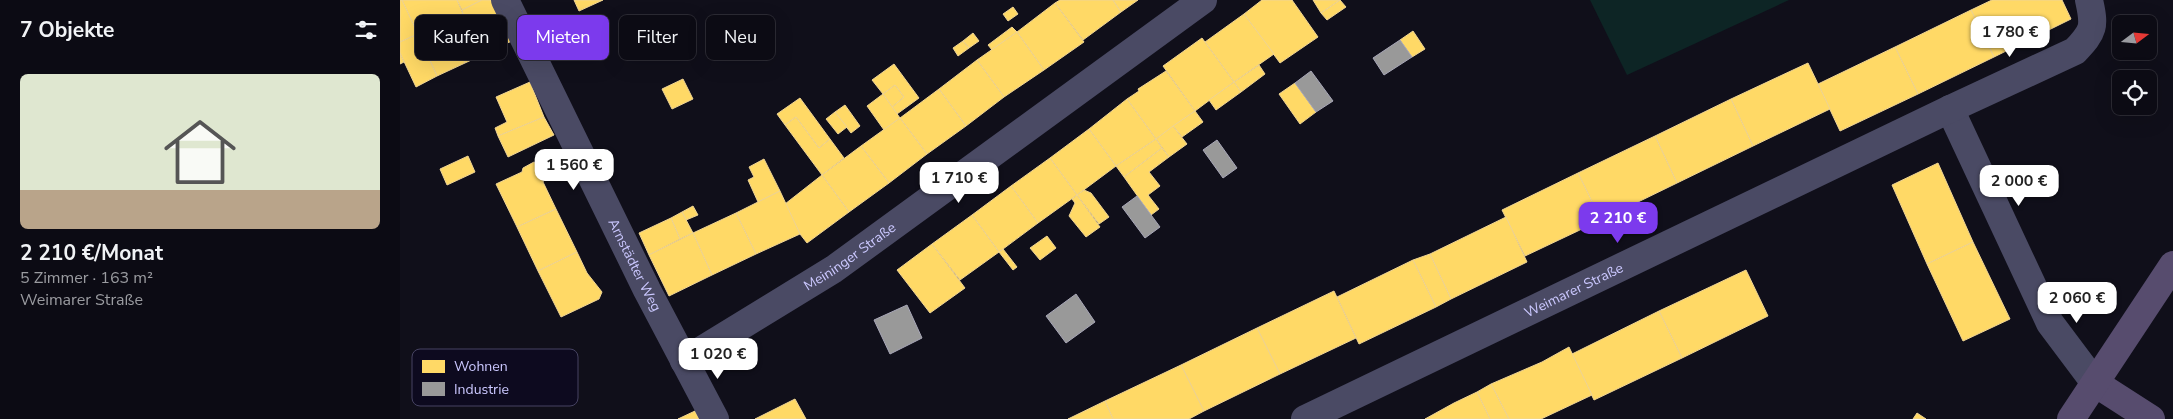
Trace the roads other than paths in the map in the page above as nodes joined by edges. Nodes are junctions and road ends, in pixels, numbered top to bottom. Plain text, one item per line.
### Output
1 (506, 0) edge
2 (1203, 0) edge
3 (2089, 0) edge
4 (1950, 109) junction
5 (2173, 265) edge
6 (684, 361) junction
7 (2095, 383) junction
8 (715, 419) edge
9 (1305, 419) edge
10 (2071, 419) edge
11 (2112, 419) edge
12 (2151, 419) edge

1 - 6 street, Arnstädter Weg
2 - 6 street, Meininger Straße
3 - 4 street, Weimarer Straße
4 - 7 street
4 - 9 street, Weimarer Straße
5 - 7 main road
6 - 8 street, Arnstädter Weg
7 - 10 main road
7 - 11 main road
7 - 12 main road

